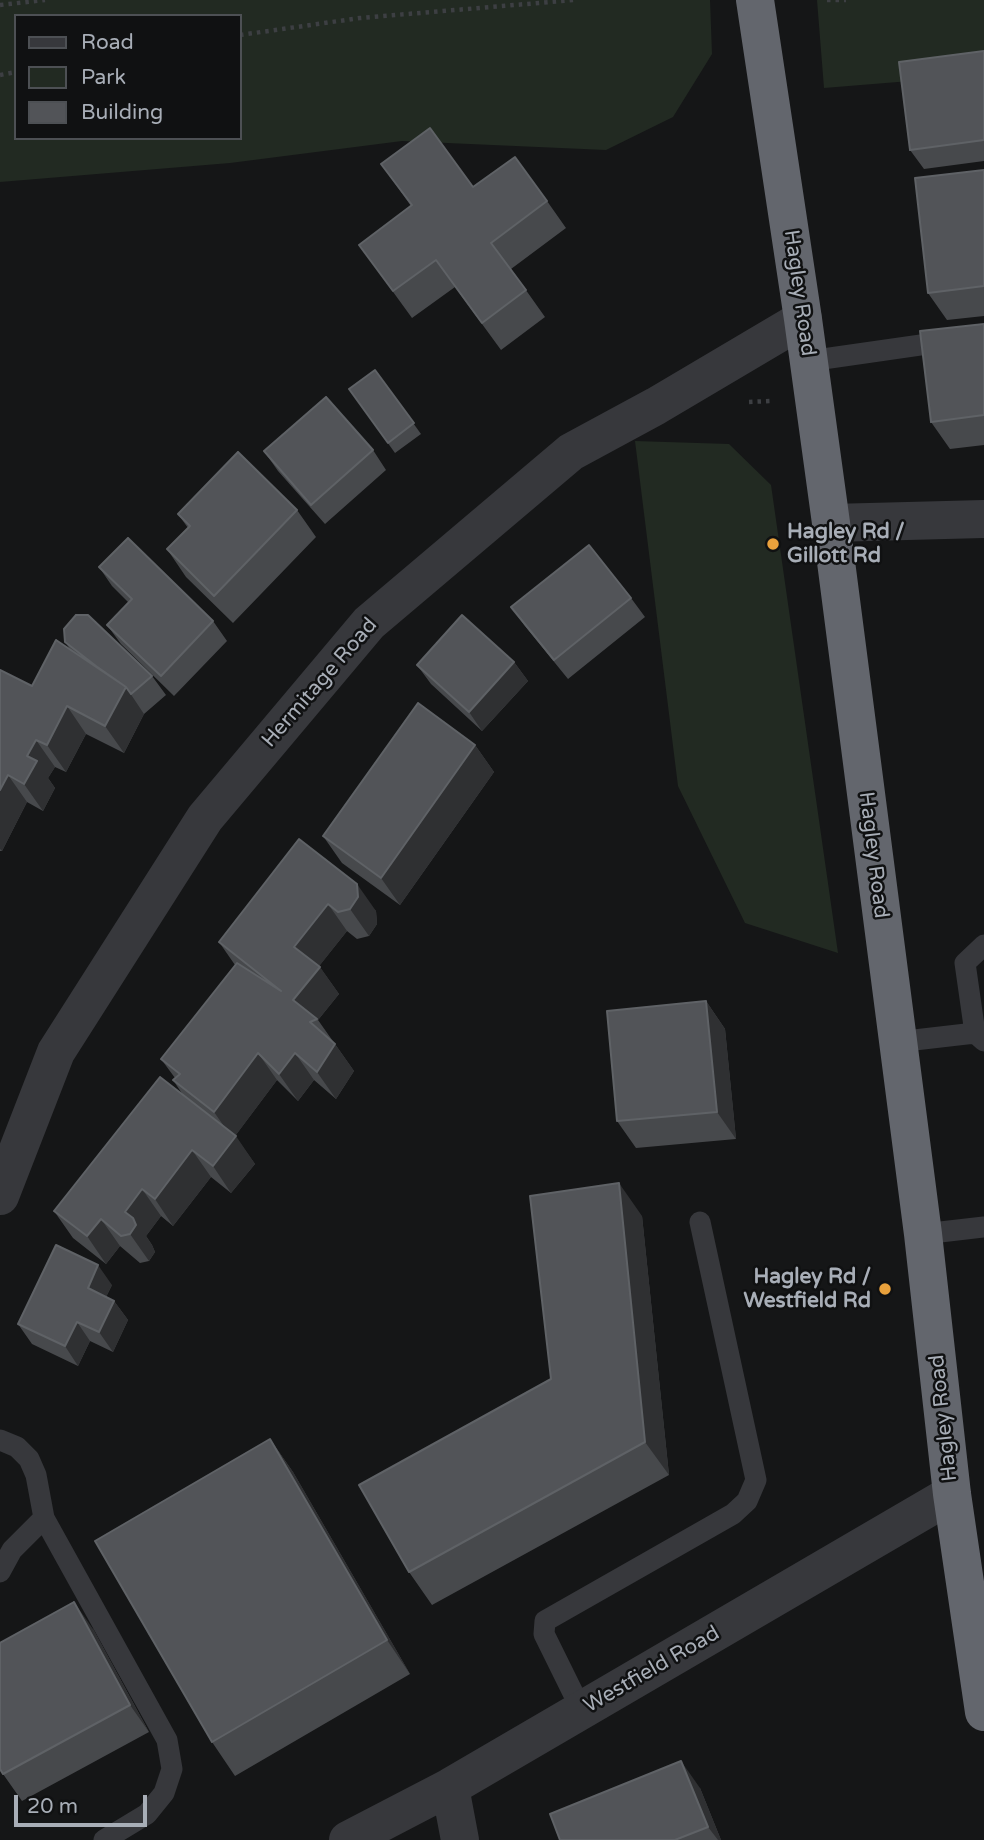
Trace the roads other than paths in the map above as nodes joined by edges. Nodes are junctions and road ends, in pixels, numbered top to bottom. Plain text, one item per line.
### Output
1 (755, 0) edge
2 (803, 319) junction
3 (984, 336) edge
4 (809, 361) junction
5 (984, 519) edge
6 (831, 523) junction
7 (984, 945) edge
8 (980, 1037) edge
9 (897, 1042) junction
10 (0, 1196) edge
11 (700, 1222) dead end
12 (984, 1227) edge
13 (923, 1234) junction
14 (0, 1440) edge
15 (952, 1494) junction
16 (44, 1518) junction
17 (0, 1572) edge
18 (582, 1711) junction
19 (984, 1712) edge
20 (450, 1787) junction
21 (104, 1840) edge
22 (348, 1840) edge
23 (460, 1840) edge

1 - 2 highway, Hagley Road
2 - 4 highway, Hagley Road
2 - 10 street, Hermitage Road
3 - 4 lane
4 - 6 highway, Hagley Road
5 - 6 street
6 - 9 highway, Hagley Road
7 - 8 lane
8 - 9 lane
9 - 13 highway, Hagley Road
11 - 18 lane
12 - 13 lane
13 - 15 highway, Hagley Road
14 - 16 lane
15 - 18 street, Westfield Road
15 - 19 highway, Hagley Road
16 - 17 lane
16 - 21 lane
18 - 20 street, Westfield Road
20 - 22 street, Westfield Road
20 - 23 street

